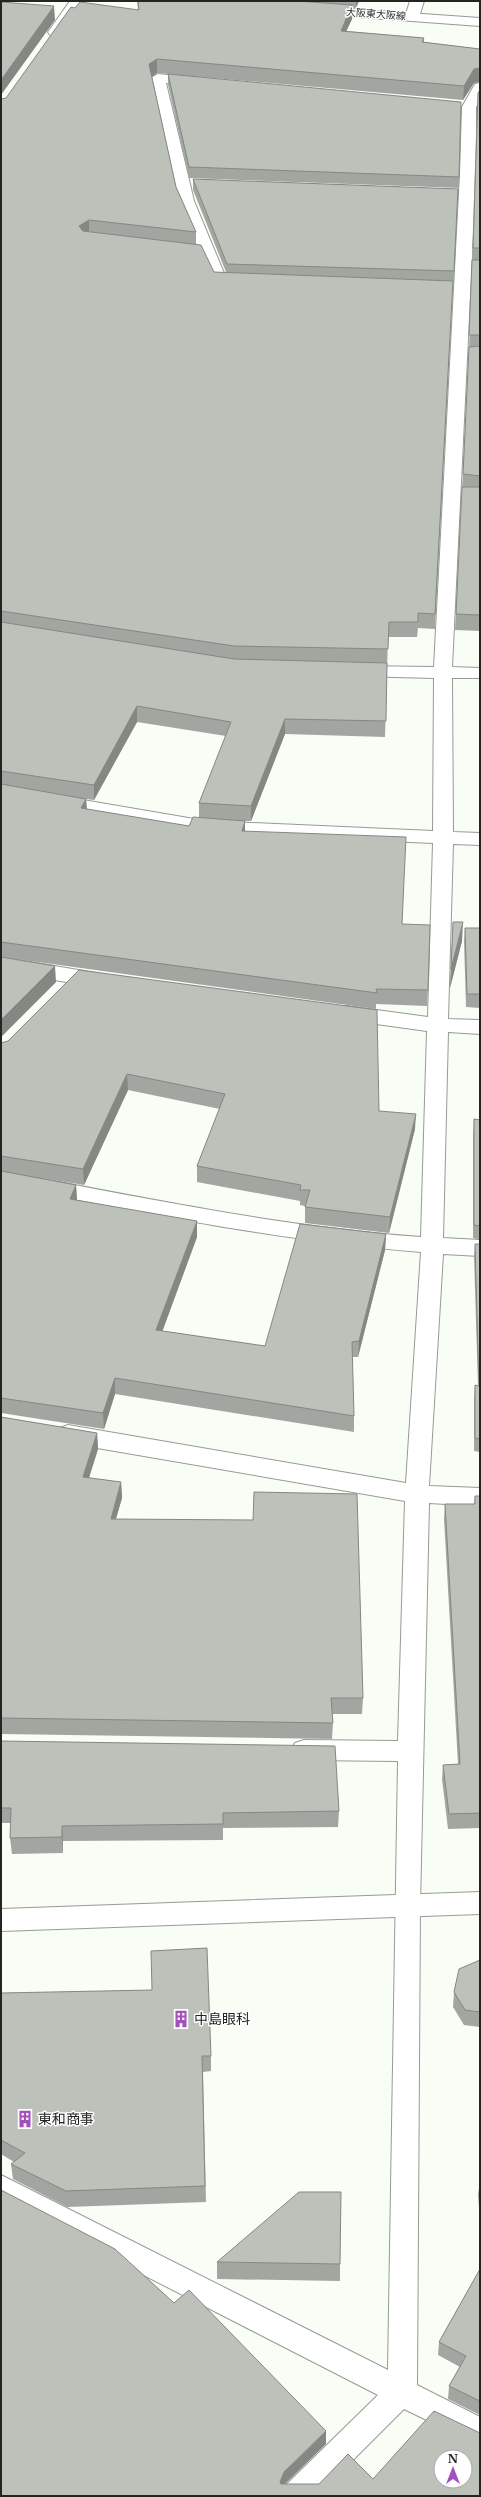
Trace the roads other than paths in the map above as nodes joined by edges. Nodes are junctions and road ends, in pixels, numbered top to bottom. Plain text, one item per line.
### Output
1 (77, 1) edge
2 (417, 1) edge
3 (310, 10) edge
4 (412, 17) junction
5 (480, 22) edge
6 (47, 43) edge
7 (213, 83) edge
8 (480, 87) edge
9 (454, 106) edge
10 (469, 107) junction
11 (474, 174) edge
12 (181, 183) junction
13 (197, 184) edge
14 (251, 283) edge
15 (342, 671) edge
16 (443, 672) junction
17 (480, 673) edge
18 (1, 792) edge
19 (443, 837) junction
20 (480, 839) edge
21 (1, 964) edge
22 (123, 984) edge
23 (327, 1011) edge
24 (436, 1025) junction
25 (480, 1027) edge
26 (1, 1178) edge
27 (432, 1246) junction
28 (480, 1248) edge
29 (48, 1430) edge
30 (417, 1494) junction
31 (480, 1497) edge
32 (285, 1750) edge
33 (411, 1752) junction
34 (480, 1903) edge
35 (406, 1906) junction
36 (1, 1920) edge
37 (1, 2188) edge
38 (402, 2391) junction
39 (480, 2432) edge
40 (296, 2496) edge

1 - 6 street
2 - 4 street
3 - 4 street, 大阪東大阪線
4 - 5 street, 大阪東大阪線
7 - 12 street
8 - 10 street
9 - 10 street
10 - 11 street
11 - 16 street
12 - 13 street
12 - 14 street
15 - 16 street
16 - 17 street
16 - 19 street
18 - 19 street
19 - 20 street
19 - 24 street
21 - 22 street
23 - 24 street
24 - 25 street
24 - 27 street
26 - 27 street
27 - 28 street
27 - 30 street
29 - 30 street
30 - 31 street
30 - 33 street
32 - 33 street
33 - 35 street
34 - 35 street
35 - 36 street
35 - 38 street
37 - 38 street
38 - 39 street
38 - 40 street

